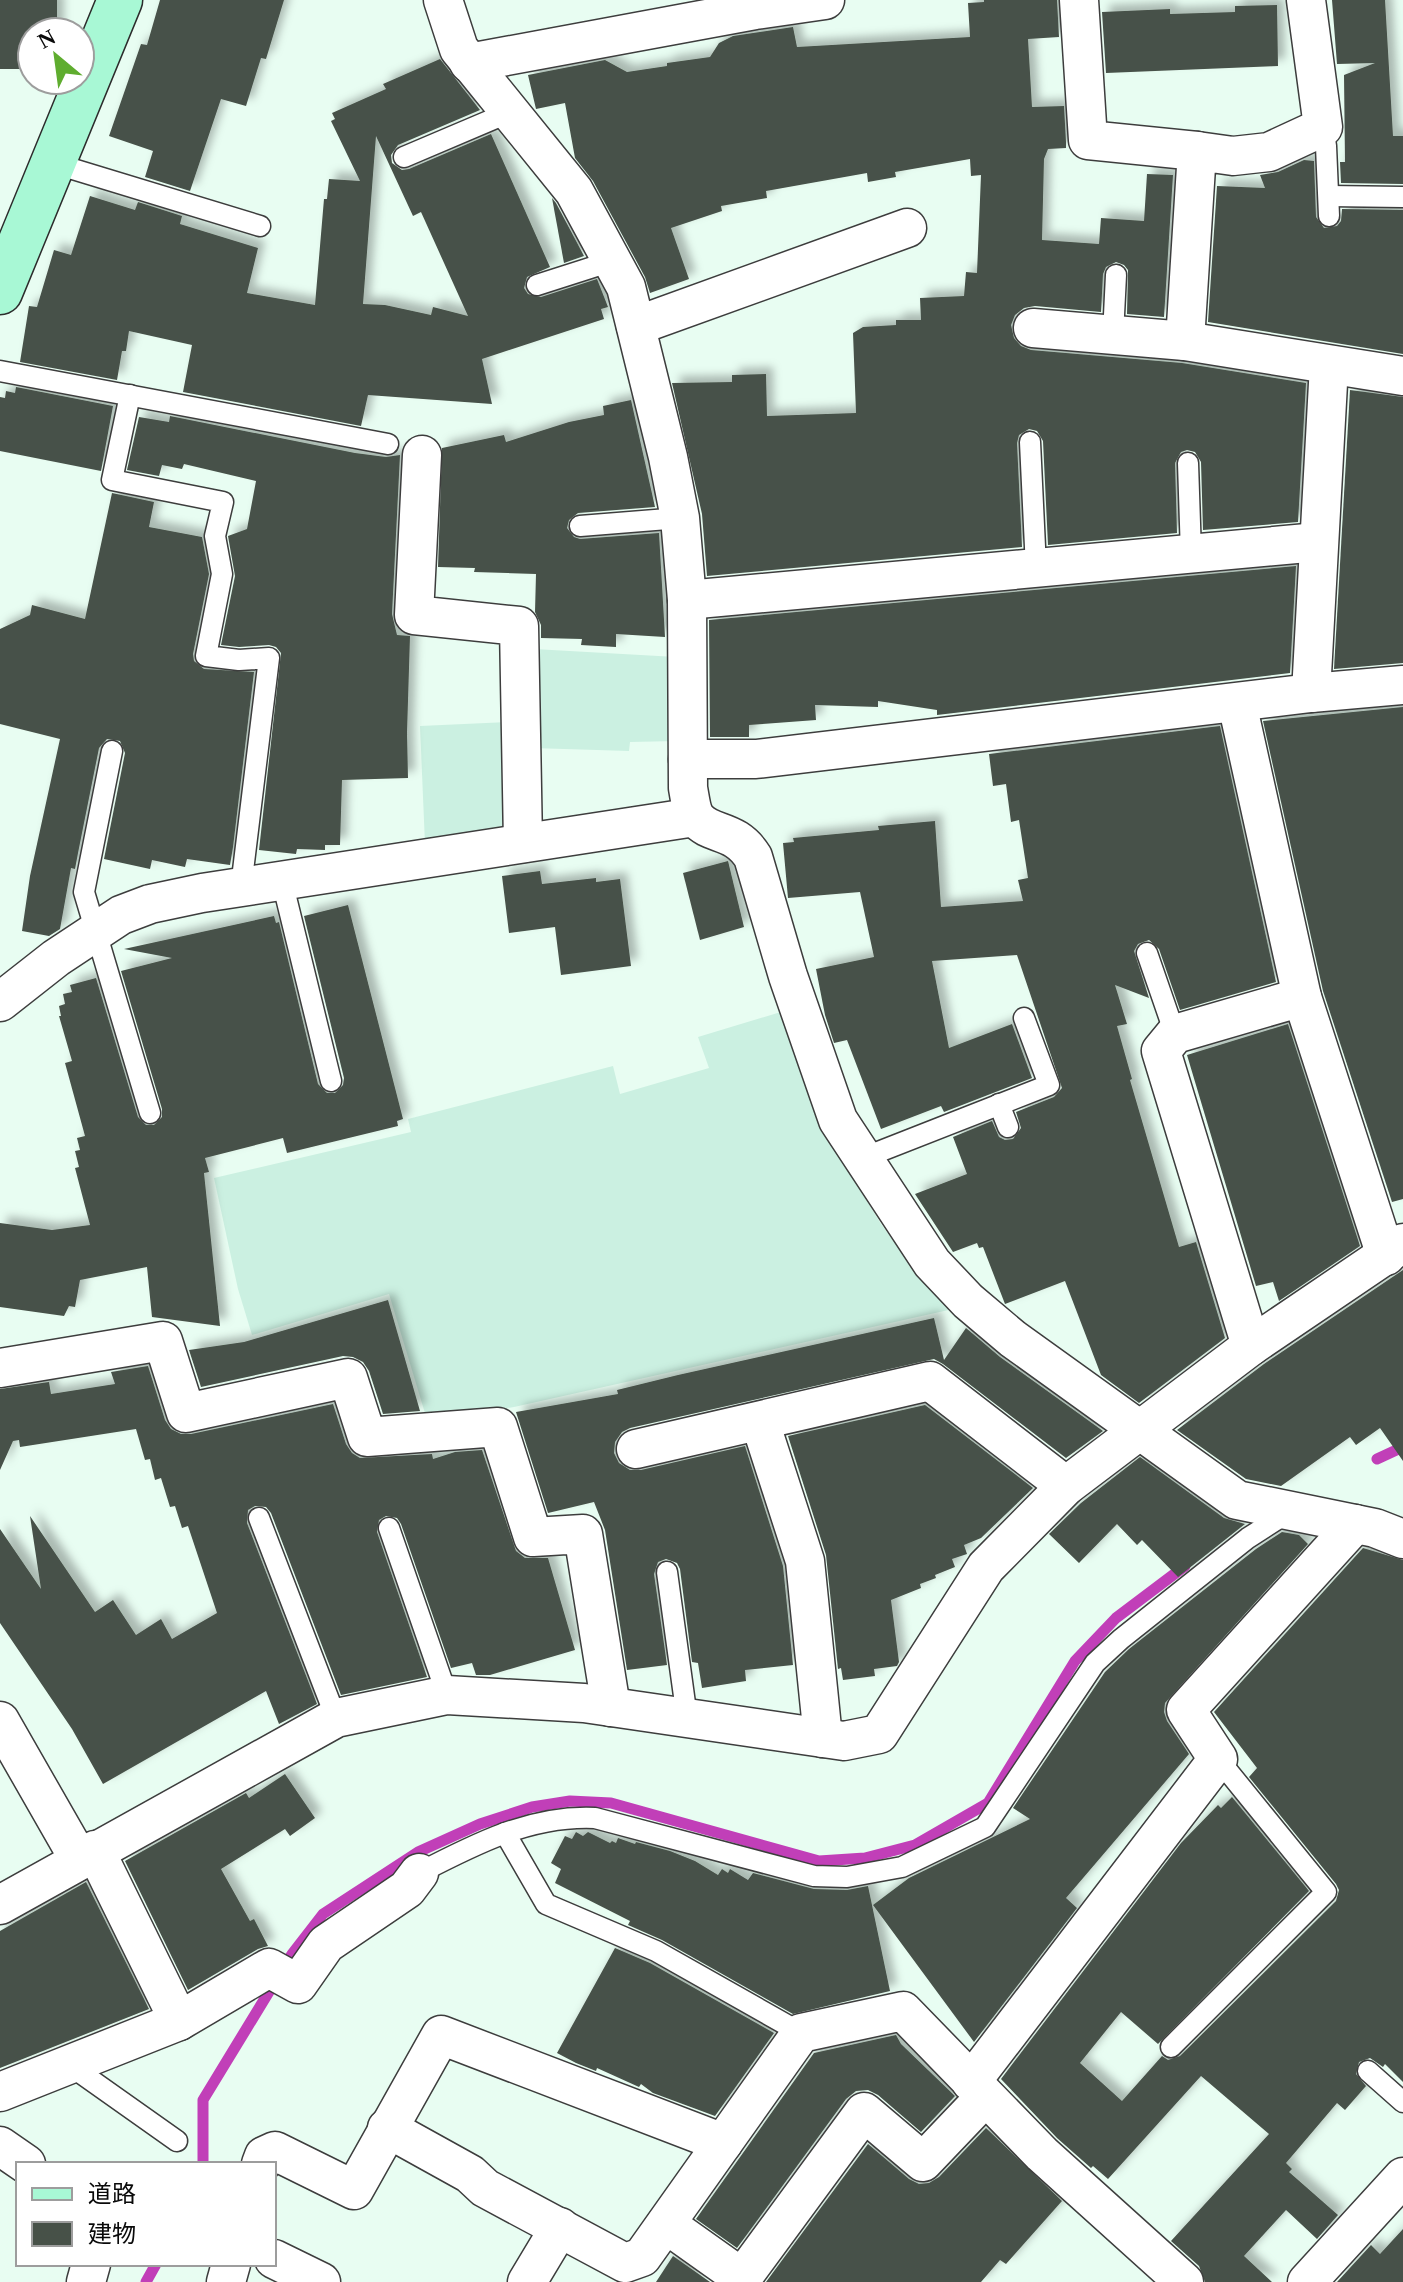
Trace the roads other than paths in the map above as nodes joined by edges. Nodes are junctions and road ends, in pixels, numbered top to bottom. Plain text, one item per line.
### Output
1 (120, 0) edge
2 (443, 0) edge
3 (825, 0) edge
4 (1079, 0) edge
5 (1306, 0) edge
6 (754, 5) edge
7 (469, 63) junction
8 (510, 112) junction
9 (1323, 127) junction
10 (1197, 151) junction
11 (404, 157) dead end
12 (53, 163) junction
13 (1403, 197) edge
14 (260, 226) dead end
15 (907, 228) dead end
16 (612, 261) junction
17 (1116, 275) dead end
18 (537, 285) dead end
19 (0, 292) edge
20 (636, 326) junction
21 (1033, 328) dead end
22 (1113, 335) junction
23 (1185, 341) junction
24 (1329, 365) junction
25 (0, 371) edge
26 (1403, 376) edge
27 (130, 395) junction
28 (1030, 442) dead end
29 (405, 450) joint
30 (1188, 463) dead end
31 (680, 518) junction
32 (580, 526) dead end
33 (1318, 542) junction
34 (1191, 554) junction
35 (1036, 568) junction
36 (687, 600) junction
37 (1403, 685) edge
38 (1311, 693) junction
39 (1237, 703) junction
40 (112, 751) dead end
41 (688, 759) junction
42 (695, 817) junction
43 (523, 843) junction
44 (282, 881) junction
45 (241, 887) junction
46 (96, 932) junction
47 (1147, 953) dead end
48 (1302, 997) junction
49 (0, 1002) edge
50 (1024, 1018) dead end
51 (1175, 1034) junction
52 (331, 1081) dead end
53 (999, 1104) junction
54 (150, 1113) dead end
55 (1008, 1127) dead end
56 (863, 1158) junction
57 (1395, 1249) edge
58 (1251, 1346) junction
59 (0, 1368) edge
60 (760, 1422) junction
61 (1140, 1430) junction
62 (636, 1449) dead end
63 (1066, 1486) junction
64 (1290, 1511) junction
65 (259, 1518) dead end
66 (1355, 1524) junction
67 (389, 1528) dead end
68 (1403, 1539) edge
69 (667, 1572) dead end
70 (447, 1695) junction
71 (611, 1707) junction
72 (336, 1718) junction
73 (687, 1718) junction
74 (0, 1721) edge
75 (823, 1738) junction
76 (1218, 1759) junction
77 (505, 1833) junction
78 (87, 1855) junction
79 (419, 1873) joint
80 (0, 1905) edge
81 (179, 2021) junction
82 (801, 2033) junction
83 (1171, 2047) dead end
84 (71, 2066) junction
85 (1368, 2071) dead end
86 (978, 2089) junction
87 (0, 2092) edge
88 (1403, 2102) edge
89 (387, 2128) junction
90 (177, 2141) dead end
91 (723, 2143) junction
92 (0, 2146) edge
93 (23, 2162) edge
94 (262, 2162) edge
95 (1403, 2177) edge
96 (666, 2224) junction
97 (560, 2227) junction
98 (276, 2260) edge
99 (321, 2282) edge
100 (527, 2282) edge
101 (1184, 2282) edge
102 (1307, 2282) edge

1 - 12 main road
2 - 7 street
3 - 6 street
4 - 10 street
5 - 9 street
6 - 7 street
7 - 8 street
8 - 11 lane
8 - 16 street
9 - 10 street
9 - 13 lane
10 - 23 street
12 - 14 lane
12 - 19 main road
15 - 20 street
16 - 18 lane
16 - 20 street
17 - 22 lane
20 - 31 street
21 - 22 street
22 - 23 street
23 - 24 street
24 - 26 street
24 - 33 street
25 - 27 lane
27 - 29 lane
27 - 45 lane
28 - 35 lane
29 - 43 street
30 - 34 lane
31 - 32 lane
31 - 36 street
33 - 34 street
33 - 38 street
34 - 35 street
35 - 36 street
36 - 41 street
37 - 38 street
38 - 39 street
39 - 41 street
39 - 48 street
40 - 46 lane
41 - 42 street
42 - 43 street
42 - 56 street
43 - 44 street
44 - 45 street
44 - 52 lane
45 - 46 street
46 - 49 street
46 - 54 lane
47 - 51 lane
48 - 51 street
48 - 57 street
50 - 53 lane
51 - 58 street
53 - 55 lane
53 - 56 lane
56 - 61 street
57 - 58 street
58 - 61 street
59 - 71 street
60 - 62 street
60 - 63 street
60 - 75 street
61 - 63 street
61 - 64 street
63 - 75 street
64 - 66 street
64 - 77 lane
65 - 72 lane
66 - 68 street
66 - 76 street
67 - 70 lane
69 - 73 lane
70 - 71 street
70 - 72 street
71 - 73 street
72 - 78 street
73 - 75 street
74 - 78 street
76 - 83 lane
76 - 86 street
77 - 79 lane
77 - 82 lane
78 - 80 street
78 - 81 street
79 - 81 street
81 - 84 street
82 - 86 street
82 - 91 street
84 - 87 street
84 - 90 lane
85 - 88 lane
86 - 96 street
86 - 101 street
89 - 91 street
89 - 94 street
89 - 97 street
91 - 96 street
92 - 93 street
95 - 102 street
96 - 97 street
97 - 100 street
98 - 99 street

